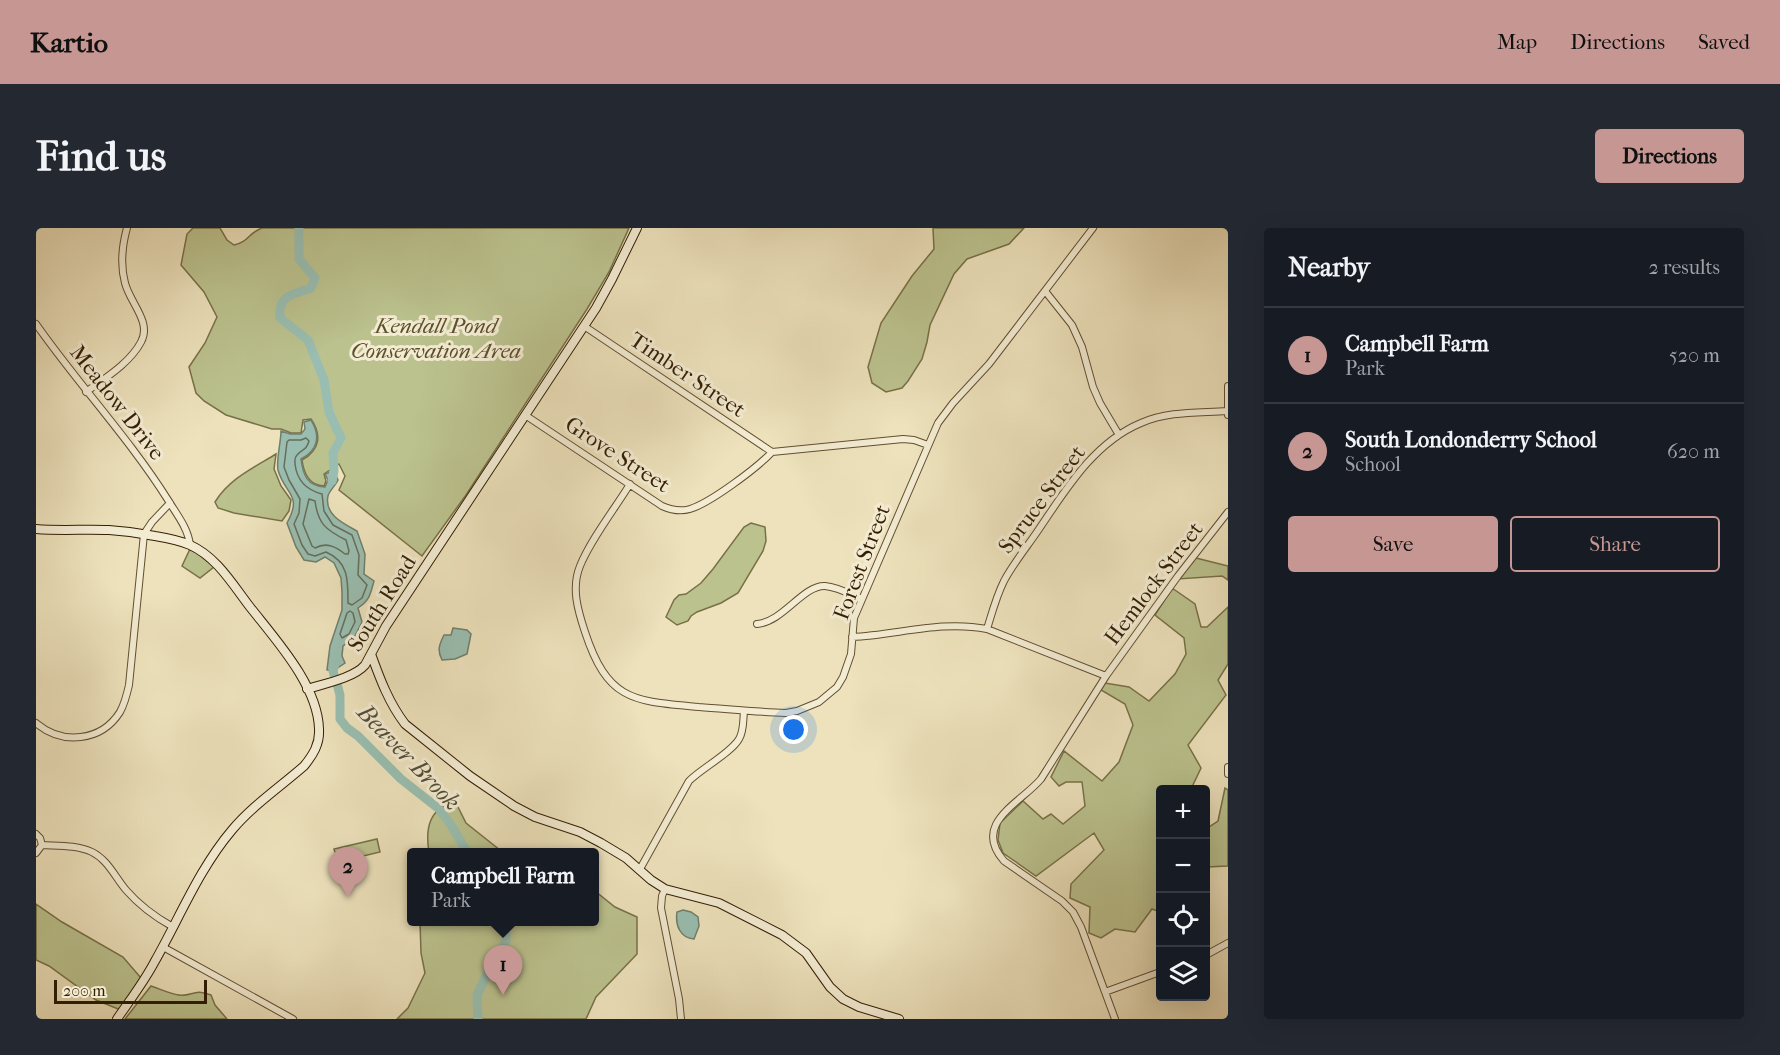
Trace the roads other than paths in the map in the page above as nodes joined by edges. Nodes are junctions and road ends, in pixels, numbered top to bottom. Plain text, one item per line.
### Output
1 (127, 228) edge
2 (637, 228) edge
3 (1094, 228) edge
4 (1045, 291) junction
5 (36, 324) edge
6 (584, 326) junction
7 (1228, 386) edge
8 (86, 392) junction
9 (1227, 413) edge
10 (525, 415) junction
11 (1119, 435) junction
12 (928, 445) junction
13 (772, 452) junction
14 (630, 484) junction
15 (170, 503) junction
16 (1228, 512) edge
17 (36, 530) edge
18 (144, 534) junction
19 (190, 545) junction
20 (861, 599) junction
21 (757, 624) dead end
22 (987, 629) junction
23 (852, 637) junction
24 (371, 654) junction
25 (361, 669) junction
26 (379, 676) junction
27 (1106, 676) junction
28 (307, 689) junction
29 (744, 711) junction
30 (36, 723) edge
31 (1228, 767) edge
32 (1228, 774) edge
33 (36, 834) edge
34 (42, 845) junction
35 (36, 853) edge
36 (640, 869) junction
37 (665, 889) junction
38 (173, 927) junction
39 (1228, 943) edge
40 (163, 947) junction
41 (1210, 953) edge
42 (1156, 974) edge
43 (1105, 992) junction
44 (117, 1019) edge
45 (293, 1019) edge
46 (681, 1019) edge
47 (899, 1019) edge
48 (1115, 1019) edge

1 - 8 street
2 - 6 street, South Road
3 - 4 street, Forest Street
4 - 11 street
4 - 12 street, Forest Street
5 - 8 street, Meadow Drive
6 - 10 street, South Road
6 - 13 street, Timber Street
7 - 9 street
8 - 15 street, Meadow Drive
9 - 11 street, Spruce Street
10 - 14 street, Grove Street
10 - 24 street, South Road
11 - 22 street, Spruce Street
12 - 13 street
12 - 20 street, Forest Street
13 - 14 street, Grove Street
14 - 29 street, Forest Street
15 - 18 street
15 - 19 street, Meadow Drive
16 - 27 street, Hemlock Street
17 - 18 street
18 - 19 street
18 - 30 street
19 - 28 street
20 - 21 street
20 - 23 street, Forest Street
22 - 23 street
22 - 27 street
23 - 29 street, Forest Street
24 - 25 street, South Road
24 - 26 street
25 - 26 street
25 - 28 street, South Road
26 - 36 street
27 - 43 street, Hemlock Street
28 - 38 street
29 - 36 street
31 - 32 street
33 - 34 street
34 - 35 street
34 - 38 street
36 - 37 street
37 - 46 street
37 - 47 street
38 - 40 street
39 - 41 street
40 - 44 street
40 - 45 street
42 - 43 street
43 - 48 street, Hemlock Street

